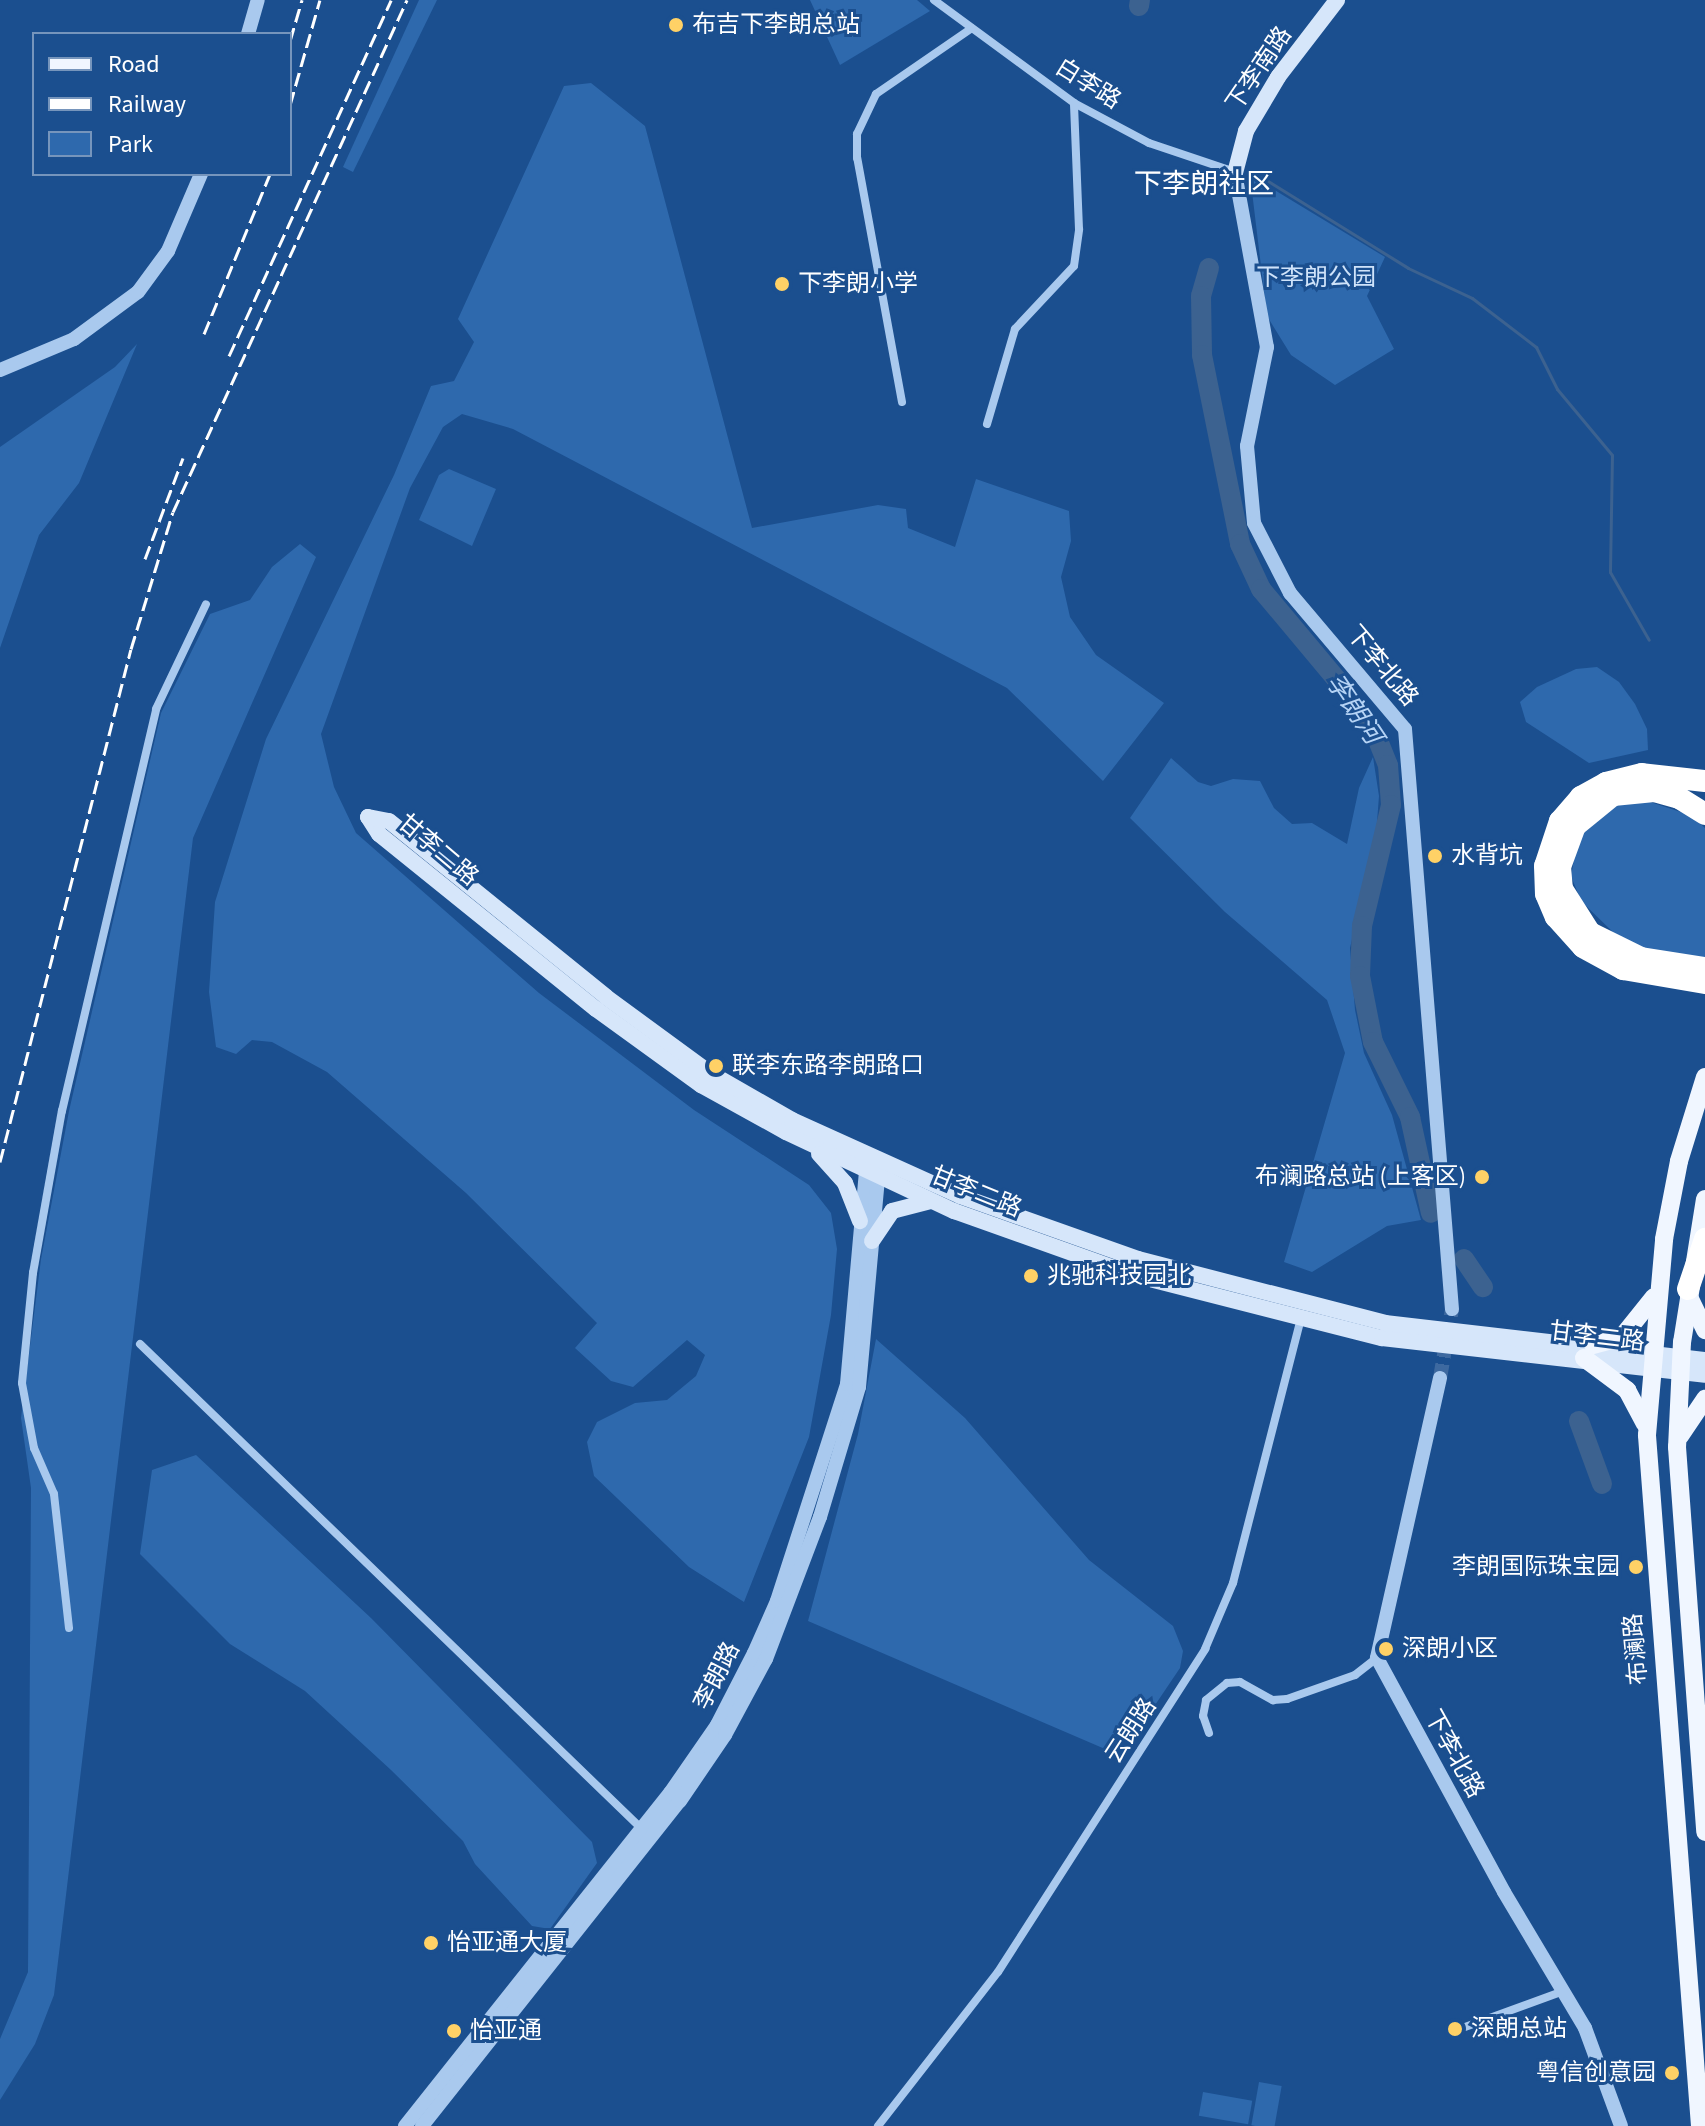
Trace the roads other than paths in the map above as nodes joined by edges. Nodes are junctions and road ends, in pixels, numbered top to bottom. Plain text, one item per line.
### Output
1 (258, 0) edge
2 (934, 0) edge
3 (1337, 0) edge
4 (972, 28) junction
5 (249, 32) edge
6 (1074, 103) junction
7 (1235, 173) junction
8 (200, 176) edge
9 (0, 370) edge
10 (902, 402) dead end
11 (987, 424) dead end
12 (206, 604) dead end
13 (1705, 781) edge
14 (1705, 814) edge
15 (1700, 975) edge
16 (1705, 1077) edge
17 (803, 1140) junction
18 (873, 1166) junction
19 (1705, 1199) edge
20 (932, 1201) junction
21 (860, 1221) junction
22 (1705, 1239) edge
23 (872, 1241) junction
24 (1658, 1287) junction
25 (1688, 1289) junction
26 (1452, 1309) tunnel mouth
27 (1303, 1311) junction
28 (1705, 1330) edge
29 (140, 1344) dead end
30 (1588, 1352) junction
31 (1650, 1360) junction
32 (1705, 1360) edge
33 (1680, 1364) junction
34 (1705, 1375) edge
35 (1440, 1378) tunnel mouth
36 (1705, 1399) edge
37 (1647, 1435) junction
38 (1677, 1447) junction
39 (69, 1628) dead end
40 (1377, 1658) junction
41 (1209, 1733) dead end
42 (1705, 1832) edge
43 (646, 1833) junction
44 (1564, 1991) junction
45 (1465, 2027) dead end
46 (425, 2121) edge
47 (405, 2126) edge
48 (878, 2126) edge
49 (1621, 2126) edge
50 (1700, 2126) edge

1 - 5 street
2 - 4 street, 白李路
3 - 7 main road, 下李南路
4 - 6 street, 白李路
4 - 10 street
6 - 7 street, 白李路
6 - 11 street
7 - 26 street, 下李北路
8 - 9 street
12 - 39 street
13 - 15 highway
14 - 15 highway
16 - 24 main road, 布澜路
17 - 18 main road, 甘李二路
17 - 18 main road, 甘李二路
17 - 21 main road
18 - 20 main road, 甘李二路
18 - 21 street, 李朗路
18 - 23 street, 李朗路
18 - 27 main road, 甘李二路
19 - 25 main road
20 - 23 main road
20 - 27 main road, 甘李二路
21 - 43 street, 李朗路
22 - 25 highway
23 - 43 street, 李朗路
24 - 30 main road
24 - 31 main road, 布澜路
25 - 28 main road
25 - 33 main road
27 - 30 main road, 甘李二路
27 - 48 street, 云朗路
29 - 43 street
30 - 31 main road, 甘李二路
30 - 37 main road
31 - 33 main road, 甘李二路
31 - 37 main road, 布澜路
32 - 33 main road, 甘李二路
33 - 34 main road, 甘李二路
33 - 38 main road
35 - 40 street
36 - 38 main road
37 - 50 main road, 布澜路
38 - 42 main road
40 - 41 street
40 - 44 street, 下李北路
43 - 46 street, 李朗路
44 - 45 street
44 - 49 street, 下李北路
46 - 47 street, 李朗路

